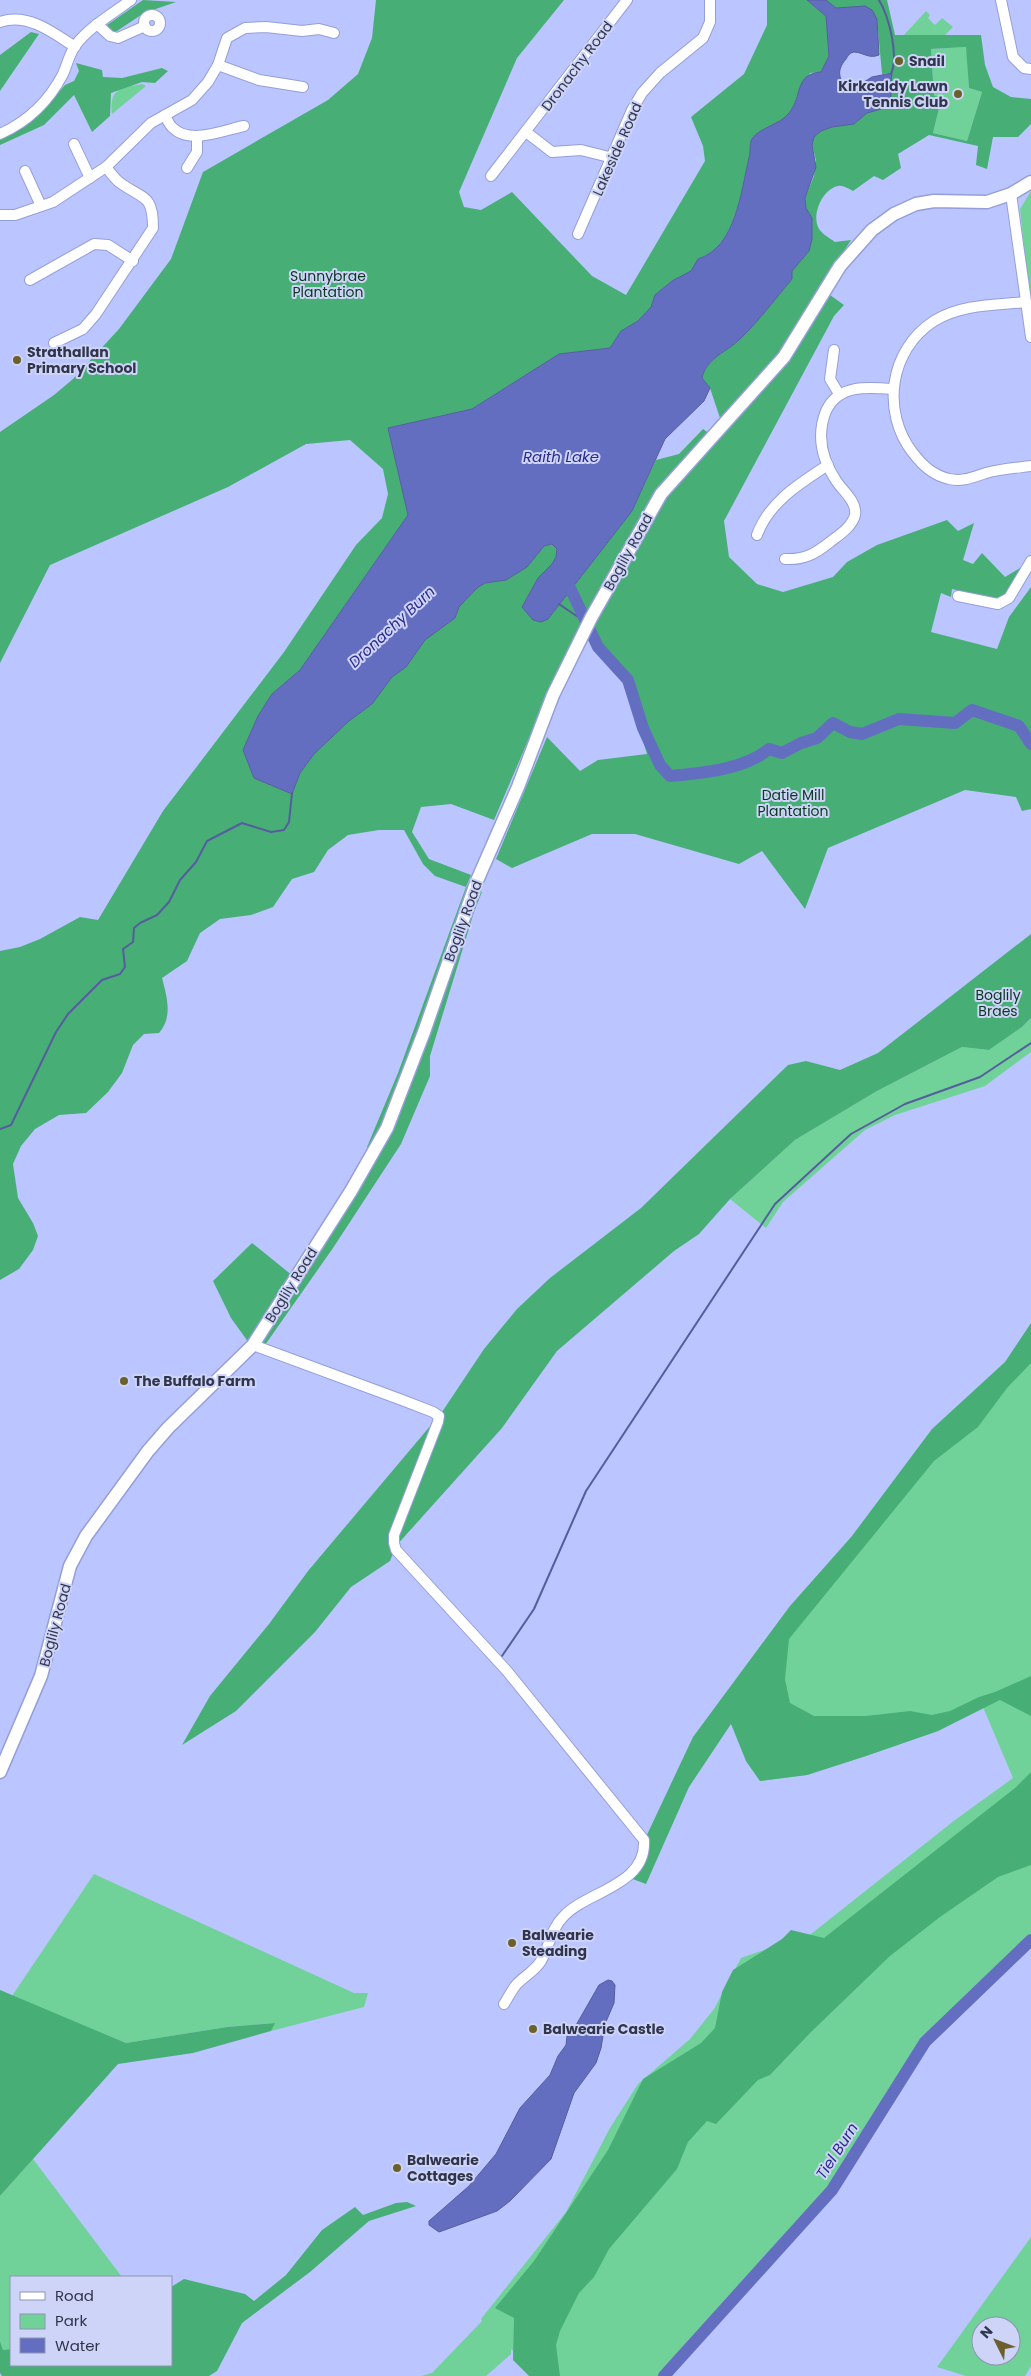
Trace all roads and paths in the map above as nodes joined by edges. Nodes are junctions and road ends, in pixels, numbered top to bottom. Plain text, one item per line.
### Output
1 (131, 0) edge
2 (627, 0) edge
3 (710, 0) edge
4 (1001, 0) edge
5 (0, 22) edge
6 (97, 24) junction
7 (144, 26) dead end
8 (334, 33) dead end
9 (75, 46) junction
10 (218, 65) junction
11 (1031, 69) edge
12 (303, 87) dead end
13 (165, 115) junction
14 (244, 126) dead end
15 (526, 132) junction
16 (0, 134) edge
17 (197, 136) junction
18 (74, 144) dead end
19 (613, 158) junction
20 (106, 167) junction
21 (187, 168) dead end
22 (25, 171) dead end
23 (491, 176) dead end
24 (90, 178) junction
25 (1031, 182) edge
26 (1011, 194) junction
27 (41, 206) junction
28 (0, 215) edge
29 (578, 234) dead end
30 (133, 261) junction
31 (30, 280) dead end
32 (1026, 302) junction
33 (1031, 338) edge
34 (54, 343) dead end
35 (834, 350) dead end
36 (893, 389) junction
37 (839, 394) junction
38 (828, 465) junction
39 (1031, 466) edge
40 (757, 535) dead end
41 (785, 559) dead end
42 (1031, 561) edge
43 (958, 596) dead end
44 (253, 1345) junction
45 (0, 1772) edge
46 (504, 2004) dead end

1 - 6 street
2 - 15 street, Dronachy Road
3 - 19 street, Lakeside Road
4 - 11 street
5 - 9 street
6 - 7 street
6 - 9 street
8 - 10 street
9 - 16 street
10 - 12 street
10 - 13 street
13 - 17 street
13 - 20 street
14 - 17 street
15 - 19 street
15 - 23 street, Dronachy Road
17 - 21 street
18 - 24 street
19 - 29 street, Lakeside Road
20 - 24 street
20 - 30 street
22 - 27 street
24 - 27 street
25 - 26 main road, Boglily Road
26 - 32 street
26 - 44 main road, Boglily Road
27 - 28 street
30 - 31 street
30 - 34 street
32 - 33 street
32 - 36 street
35 - 37 street
36 - 37 street
36 - 39 street
37 - 38 street
38 - 40 street
38 - 41 street
42 - 43 street
44 - 45 main road, Boglily Road
44 - 46 street

